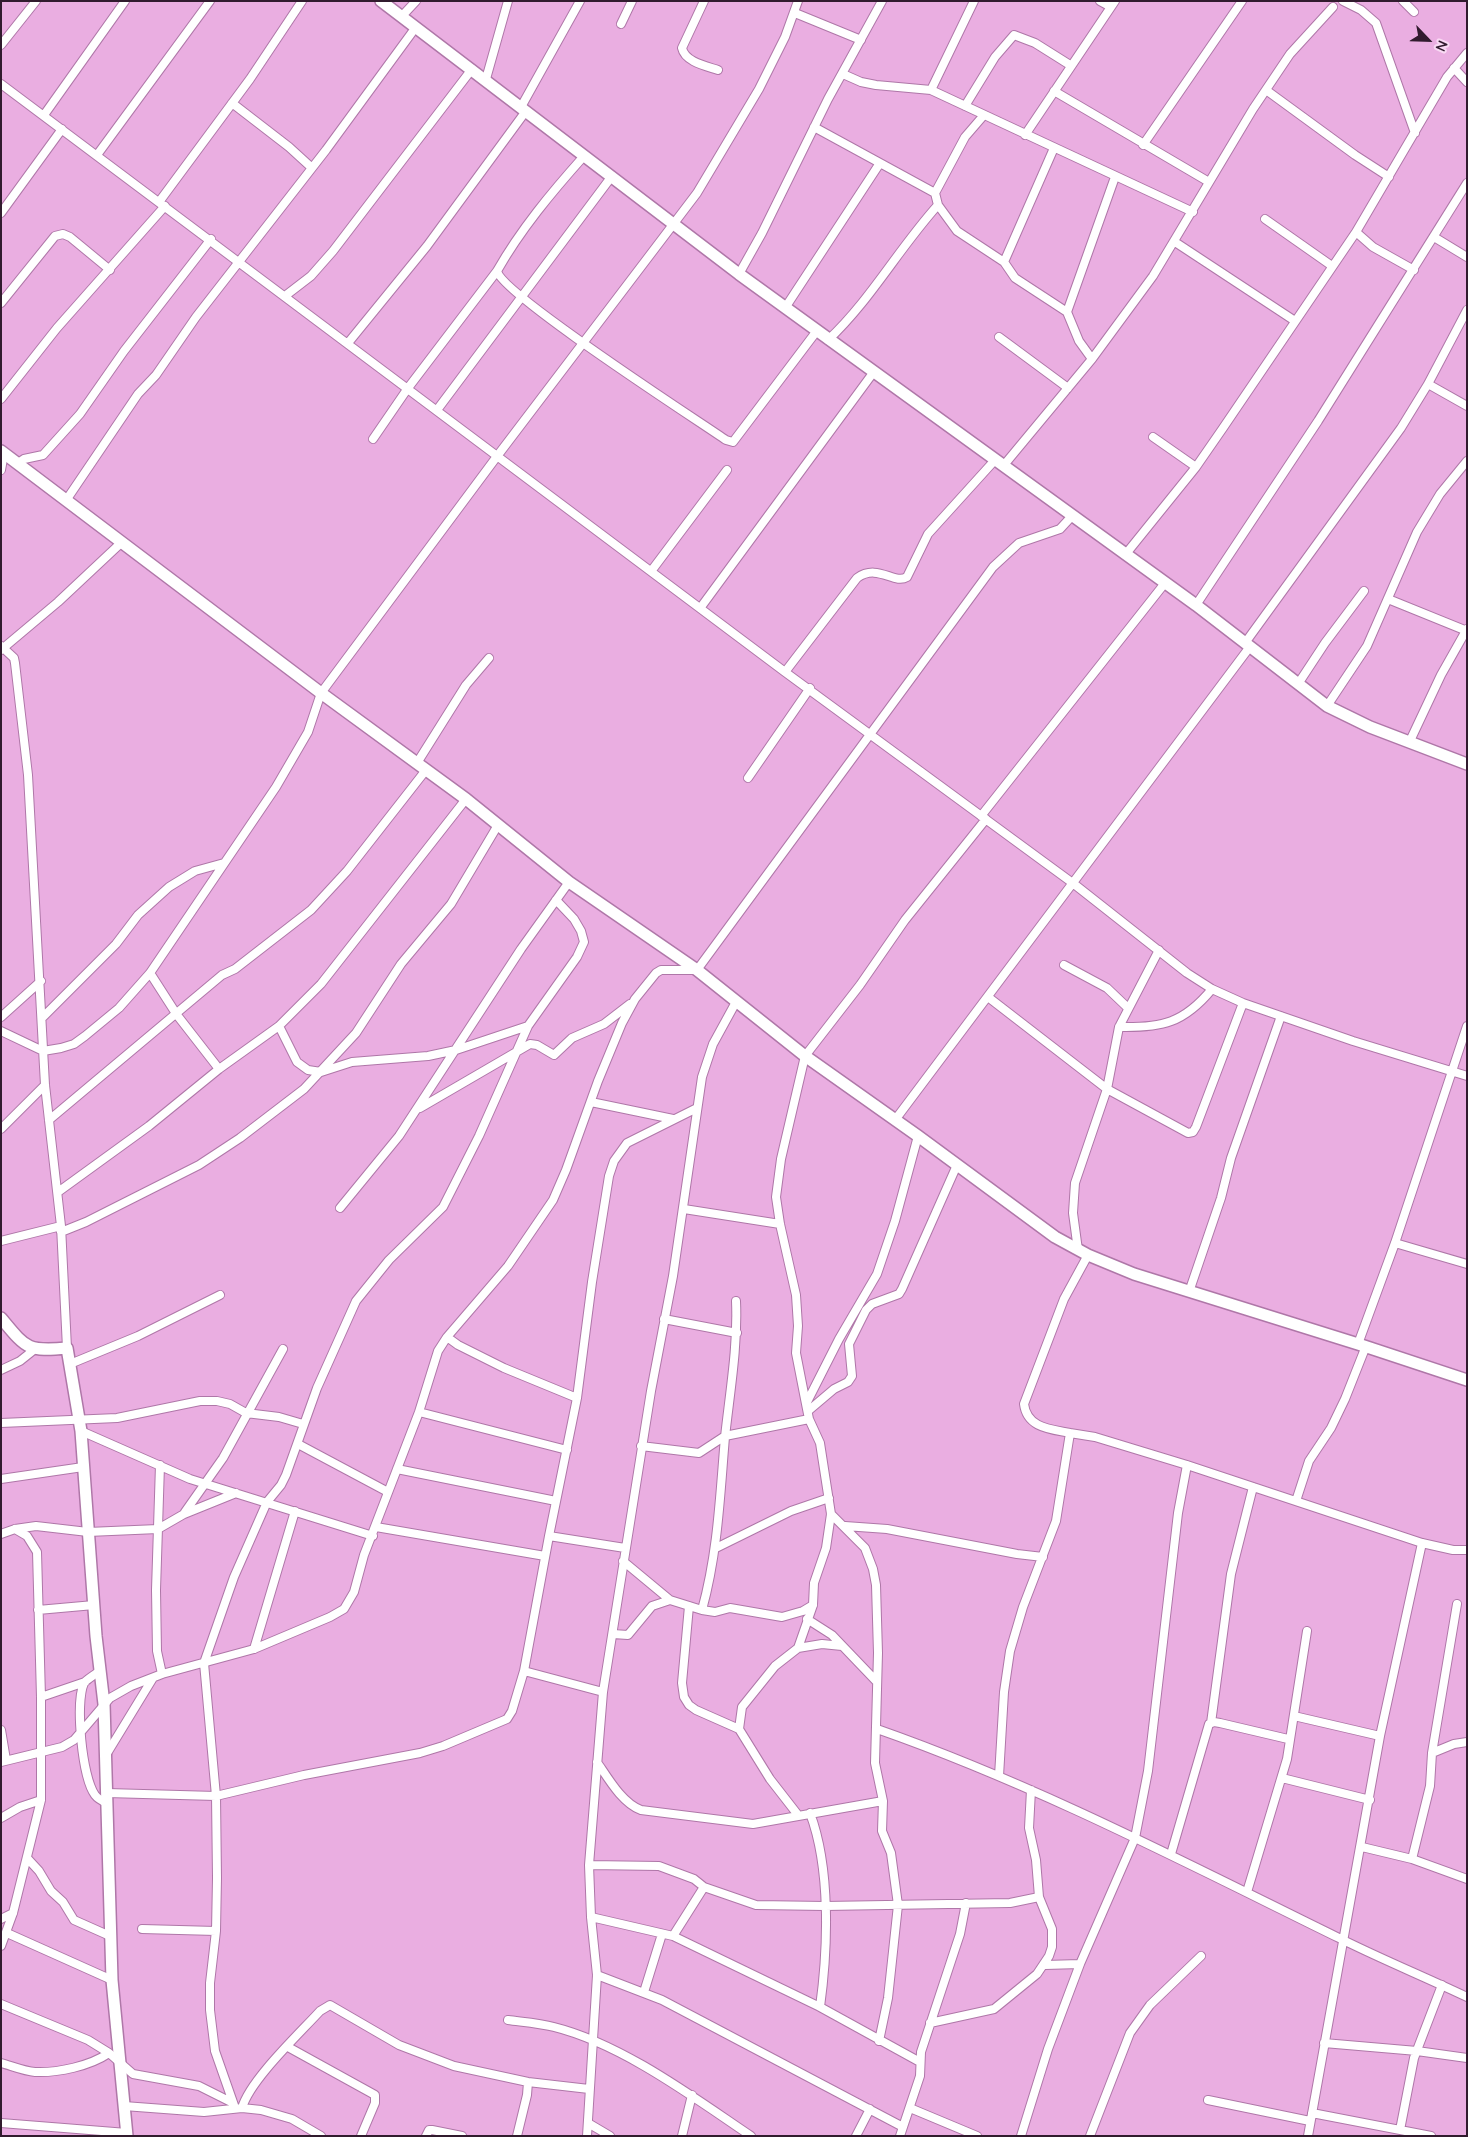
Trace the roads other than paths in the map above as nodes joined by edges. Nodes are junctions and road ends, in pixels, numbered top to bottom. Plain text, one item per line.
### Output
1 (36, 1) edge
2 (125, 1) edge
3 (210, 1) edge
4 (302, 1) edge
5 (381, 1) edge
6 (416, 1) edge
7 (508, 1) edge
8 (580, 1) edge
9 (632, 1) edge
10 (704, 1) edge
11 (798, 1) edge
12 (882, 1) edge
13 (974, 1) edge
14 (1100, 1) edge
15 (1242, 1) edge
16 (1342, 1) edge
17 (1404, 1) edge
18 (1113, 4) edge
19 (1330, 4) edge
20 (1414, 12) dead end
21 (795, 13) junction
22 (402, 16) junction
23 (621, 24) dead end
24 (416, 27) junction
25 (861, 40) junction
26 (1, 45) edge
27 (1467, 53) edge
28 (1070, 65) junction
29 (1454, 68) junction
30 (472, 69) junction
31 (718, 70) dead end
32 (843, 74) junction
33 (486, 80) junction
34 (1467, 82) edge
35 (1, 84) edge
36 (931, 90) junction
37 (1266, 90) junction
38 (1054, 91) junction
39 (232, 103) junction
40 (965, 106) junction
41 (523, 109) junction
42 (44, 115) junction
43 (984, 115) junction
44 (814, 126) junction
45 (62, 129) junction
46 (1415, 133) junction
47 (1025, 135) junction
48 (1143, 145) junction
49 (1054, 148) junction
50 (97, 155) junction
51 (584, 156) junction
52 (880, 163) junction
53 (312, 168) junction
54 (612, 176) junction
55 (1115, 177) junction
56 (1389, 177) junction
57 (1209, 182) junction
58 (1467, 183) edge
59 (935, 193) junction
60 (162, 204) junction
61 (938, 205) junction
62 (1193, 212) junction
63 (1, 213) edge
64 (1265, 219) dead end
65 (675, 224) junction
66 (1356, 232) junction
67 (1434, 237) junction
68 (210, 239) junction
69 (1175, 242) junction
70 (1467, 257) edge
71 (239, 261) junction
72 (1004, 262) junction
73 (1332, 266) junction
74 (110, 270) junction
75 (1414, 270) junction
76 (497, 272) junction
77 (739, 274) junction
78 (285, 296) junction
79 (520, 296) junction
80 (1, 302) edge
81 (786, 308) junction
82 (1467, 310) edge
83 (1067, 312) junction
84 (1295, 321) junction
85 (816, 332) junction
86 (999, 337) dead end
87 (828, 340) junction
88 (583, 342) junction
89 (348, 343) junction
90 (1092, 359) junction
91 (873, 373) junction
92 (1428, 384) junction
93 (408, 388) junction
94 (1068, 388) junction
95 (1, 399) edge
96 (1467, 406) edge
97 (437, 410) junction
98 (1152, 437) dead end
99 (373, 439) dead end
100 (3, 452) edge
101 (498, 455) junction
102 (999, 462) junction
103 (1467, 462) edge
104 (18, 463) junction
105 (1196, 467) junction
106 (1, 470) edge
107 (727, 470) dead end
108 (67, 499) junction
109 (1072, 516) junction
110 (122, 542) junction
111 (1125, 555) junction
112 (652, 570) junction
113 (1165, 583) junction
114 (1364, 591) dead end
115 (1388, 599) junction
116 (1196, 605) junction
117 (701, 607) junction
118 (1466, 630) edge
119 (1247, 646) junction
120 (2, 648) edge
121 (489, 658) dead end
122 (785, 672) junction
123 (1298, 684) junction
124 (810, 688) junction
125 (321, 693) junction
126 (1327, 706) junction
127 (870, 733) junction
128 (1409, 744) junction
129 (1467, 764) edge
130 (421, 766) junction
131 (748, 778) dead end
132 (466, 799) junction
133 (984, 817) junction
134 (498, 825) junction
135 (224, 863) junction
136 (569, 882) junction
137 (1074, 884) junction
138 (556, 900) junction
139 (1159, 950) junction
140 (1064, 965) dead end
141 (697, 970) junction
142 (150, 973) junction
143 (41, 981) junction
144 (1212, 988) junction
145 (988, 997) junction
146 (636, 999) junction
147 (736, 1002) junction
148 (1243, 1003) junction
149 (1128, 1008) junction
150 (177, 1015) junction
151 (1281, 1016) junction
152 (1, 1017) edge
153 (43, 1017) junction
154 (279, 1026) junction
155 (528, 1026) junction
156 (1467, 1026) edge
157 (1119, 1027) junction
158 (1, 1031) edge
159 (519, 1049) junction
160 (456, 1050) junction
161 (43, 1051) junction
162 (805, 1056) junction
163 (219, 1069) junction
164 (1452, 1071) junction
165 (321, 1072) junction
166 (1467, 1076) edge
167 (45, 1085) junction
168 (1108, 1089) junction
169 (591, 1102) junction
170 (697, 1108) junction
171 (416, 1110) junction
172 (673, 1119) junction
173 (49, 1120) junction
174 (895, 1120) junction
175 (1, 1129) edge
176 (918, 1136) junction
177 (957, 1165) junction
178 (58, 1192) junction
179 (340, 1208) dead end
180 (684, 1209) junction
181 (780, 1224) junction
182 (61, 1229) junction
183 (1, 1241) edge
184 (1396, 1243) junction
185 (1083, 1253) junction
186 (1467, 1264) edge
187 (1189, 1292) junction
188 (220, 1295) dead end
189 (736, 1301) dead end
190 (1, 1318) edge
191 (664, 1318) junction
192 (737, 1333) junction
193 (447, 1337) junction
194 (1362, 1345) junction
195 (67, 1348) junction
196 (35, 1349) junction
197 (283, 1349) dead end
198 (70, 1364) junction
199 (1, 1370) edge
200 (1467, 1380) edge
201 (577, 1398) junction
202 (419, 1412) junction
203 (807, 1412) junction
204 (246, 1413) junction
205 (1, 1423) edge
206 (303, 1424) junction
207 (79, 1426) junction
208 (1070, 1433) junction
209 (725, 1436) junction
210 (298, 1444) junction
211 (641, 1446) junction
212 (566, 1450) junction
213 (160, 1465) junction
214 (1187, 1465) junction
215 (83, 1467) junction
216 (397, 1469) junction
217 (1, 1480) edge
218 (206, 1483) junction
219 (1253, 1487) junction
220 (388, 1492) junction
221 (236, 1493) junction
222 (829, 1498) junction
223 (556, 1501) junction
224 (1296, 1501) junction
225 (267, 1502) junction
226 (295, 1511) junction
227 (184, 1514) junction
228 (831, 1514) junction
229 (845, 1526) junction
230 (376, 1527) junction
231 (15, 1529) junction
232 (158, 1529) junction
233 (88, 1532) junction
234 (1, 1534) edge
235 (373, 1536) junction
236 (549, 1536) junction
237 (1422, 1543) junction
238 (625, 1548) junction
239 (716, 1548) junction
240 (1467, 1550) edge
241 (546, 1556) junction
242 (1043, 1557) junction
243 (623, 1561) junction
244 (670, 1600) junction
245 (1457, 1604) dead end
246 (94, 1605) junction
247 (813, 1605) junction
248 (689, 1606) junction
249 (38, 1610) junction
250 (702, 1610) junction
251 (807, 1619) junction
252 (1307, 1631) dead end
253 (612, 1634) junction
254 (842, 1646) junction
255 (798, 1648) junction
256 (254, 1649) junction
257 (204, 1663) junction
258 (99, 1671) junction
259 (524, 1671) junction
260 (162, 1674) junction
261 (153, 1678) junction
262 (85, 1682) junction
263 (877, 1682) junction
264 (603, 1692) junction
265 (41, 1697) junction
266 (104, 1704) junction
267 (1294, 1716) junction
268 (1211, 1723) junction
269 (739, 1729) junction
270 (877, 1729) junction
271 (1, 1730) edge
272 (81, 1733) junction
273 (1380, 1736) junction
274 (1288, 1739) junction
275 (1467, 1742) edge
276 (40, 1752) junction
277 (1432, 1753) junction
278 (106, 1755) junction
279 (4, 1761) edge
280 (597, 1762) junction
281 (1000, 1776) junction
282 (1282, 1778) junction
283 (1031, 1790) junction
284 (216, 1796) junction
285 (107, 1798) junction
286 (41, 1800) junction
287 (1370, 1800) junction
288 (884, 1801) junction
289 (810, 1813) junction
290 (798, 1815) junction
291 (1, 1818) edge
292 (1135, 1838) junction
293 (1362, 1847) junction
294 (1171, 1854) junction
295 (27, 1858) junction
296 (1412, 1859) junction
297 (589, 1865) junction
298 (1467, 1879) edge
299 (704, 1888) junction
300 (1247, 1892) junction
301 (1039, 1897) junction
302 (966, 1903) junction
303 (898, 1905) junction
304 (825, 1906) junction
305 (13, 1913) junction
306 (591, 1917) junction
307 (1, 1919) edge
308 (142, 1929) dead end
309 (216, 1930) junction
310 (6, 1933) junction
311 (662, 1934) junction
312 (110, 1936) junction
313 (674, 1936) junction
314 (1342, 1939) junction
315 (1, 1946) edge
316 (1201, 1956) dead end
317 (1080, 1964) junction
318 (1045, 1965) junction
319 (597, 1975) junction
320 (112, 1980) junction
321 (1442, 1985) junction
322 (644, 1992) junction
323 (1467, 1997) edge
324 (1, 2004) edge
325 (820, 2007) junction
326 (508, 2020) dead end
327 (930, 2023) junction
328 (594, 2041) junction
329 (879, 2041) junction
330 (1324, 2043) junction
331 (288, 2046) junction
332 (1418, 2051) junction
333 (109, 2053) junction
334 (1467, 2058) edge
335 (920, 2062) junction
336 (1, 2063) edge
337 (119, 2063) junction
338 (528, 2082) junction
339 (589, 2088) junction
340 (692, 2095) junction
341 (1208, 2100) dead end
342 (124, 2106) junction
343 (237, 2106) junction
344 (910, 2108) junction
345 (870, 2109) junction
346 (1311, 2117) junction
347 (1, 2123) edge
348 (588, 2123) junction
349 (903, 2127) junction
350 (1400, 2130) junction
351 (127, 2135) edge
352 (321, 2136) edge
353 (361, 2136) edge
354 (426, 2136) edge
355 (462, 2136) edge
356 (517, 2136) edge
357 (588, 2136) edge
358 (610, 2136) edge
359 (682, 2136) edge
360 (751, 2136) edge
361 (856, 2136) edge
362 (900, 2136) edge
363 (976, 2136) edge
364 (1021, 2136) edge
365 (1090, 2136) edge
366 (1308, 2136) edge
367 (1431, 2136) edge

1 - 26 street
2 - 42 street
3 - 50 street
4 - 39 street
5 - 22 street
6 - 22 street
7 - 33 street
8 - 41 street
9 - 23 street
10 - 31 street
11 - 21 street
12 - 25 street
13 - 36 street
14 - 18 street
15 - 48 street
16 - 19 street
16 - 46 street
17 - 20 street
18 - 28 street
19 - 37 street
21 - 25 street
21 - 65 street
22 - 24 street
24 - 30 street
24 - 53 street
25 - 32 street
27 - 29 street
28 - 38 street
28 - 40 street
29 - 34 street
29 - 46 street
30 - 33 street
30 - 78 street
32 - 36 street
32 - 44 street
33 - 41 street
35 - 42 street
36 - 40 street
37 - 56 street
37 - 57 street
38 - 47 street
38 - 48 street
39 - 53 street
39 - 60 street
40 - 43 street
41 - 51 street
41 - 89 street
42 - 45 street
43 - 47 street
43 - 59 street
44 - 52 street
44 - 77 street
45 - 50 street
45 - 63 street
46 - 56 street
47 - 49 street
48 - 57 street
49 - 55 street
49 - 72 street
50 - 60 street
51 - 54 street
51 - 76 street
52 - 59 street
52 - 81 street
53 - 71 street
54 - 65 street
54 - 79 street
55 - 62 street
55 - 83 street
56 - 66 street
57 - 62 street
58 - 67 street
59 - 61 street
60 - 68 street
60 - 74 street
61 - 72 street
61 - 87 street
62 - 69 street
64 - 73 street
65 - 77 street
65 - 88 street
66 - 73 street
66 - 75 street
67 - 70 street
67 - 75 street
68 - 71 street
68 - 104 street
69 - 84 street
69 - 90 street
71 - 78 street
71 - 108 street
72 - 83 street
73 - 84 street
74 - 80 street
74 - 95 street
75 - 116 street
76 - 79 street
76 - 93 street
77 - 81 street
78 - 89 street
79 - 88 street
79 - 97 street
81 - 85 street
82 - 92 street
83 - 90 street
84 - 105 street
85 - 87 street
85 - 88 street
86 - 94 street
87 - 91 street
88 - 101 street
89 - 93 street
90 - 94 street
91 - 102 street
91 - 117 street
92 - 96 street
92 - 119 street
93 - 97 street
93 - 99 street
94 - 102 street
97 - 101 street
98 - 105 street
100 - 104 street
100 - 106 street
101 - 112 street
101 - 125 street
102 - 109 street
102 - 122 street
103 - 115 street
104 - 108 street
105 - 111 street
107 - 112 street
108 - 110 street
109 - 111 street
109 - 127 street
110 - 120 street
110 - 125 street
111 - 113 street
112 - 117 street
113 - 116 street
113 - 133 street
114 - 123 street
115 - 118 street
115 - 126 street
116 - 119 street
117 - 122 street
118 - 128 street
119 - 123 street
119 - 137 street
120 - 143 street
121 - 130 street
122 - 124 street
123 - 126 street
124 - 127 street
124 - 131 street
125 - 130 street
125 - 135 street
126 - 128 street
127 - 133 street
127 - 141 street
128 - 129 street
130 - 132 street
130 - 150 street
132 - 134 street
132 - 154 street
133 - 137 street
133 - 162 street
134 - 136 street
134 - 165 street
135 - 142 street
135 - 153 street
136 - 138 street
136 - 141 street
137 - 139 street
137 - 145 street
138 - 155 street
138 - 160 street
139 - 144 street
139 - 149 street
140 - 149 street
141 - 146 street
141 - 147 street
142 - 150 street
142 - 161 street
143 - 152 street
143 - 153 street
144 - 148 street
144 - 157 street
145 - 168 street
145 - 174 street
146 - 159 street
146 - 169 street
147 - 162 street
147 - 170 street
148 - 151 street
148 - 168 street
149 - 157 street
150 - 163 street
150 - 173 street
151 - 164 street
151 - 187 street
153 - 161 street
154 - 163 street
154 - 165 street
155 - 159 street
155 - 160 street
156 - 164 street
157 - 168 street
158 - 161 street
159 - 171 street
159 - 206 street
160 - 165 street
160 - 171 street
161 - 167 street
162 - 174 street
162 - 181 street
163 - 178 street
164 - 166 street
164 - 184 street
165 - 182 street
167 - 173 street
167 - 175 street
168 - 185 street
169 - 172 street
169 - 193 street
170 - 172 street
170 - 180 street
171 - 179 street
172 - 201 street
173 - 178 street
174 - 176 street
176 - 177 street
176 - 203 street
177 - 185 street
177 - 203 street
178 - 182 street
180 - 181 street
180 - 191 street
181 - 203 street
182 - 183 street
182 - 195 street
184 - 186 street
184 - 194 street
185 - 187 street
185 - 208 street
187 - 194 street
188 - 198 street
189 - 192 street
190 - 196 street
191 - 192 street
191 - 211 street
192 - 209 street
193 - 201 street
193 - 202 street
194 - 200 street
194 - 224 street
195 - 196 street
195 - 198 street
196 - 199 street
197 - 204 street
198 - 207 street
201 - 212 street
202 - 212 street
202 - 216 street
203 - 209 street
203 - 222 street
204 - 206 street
204 - 207 street
204 - 218 street
205 - 207 street
206 - 210 street
207 - 213 street
207 - 215 street
208 - 214 street
208 - 242 street
209 - 211 street
209 - 239 street
210 - 220 street
210 - 225 street
211 - 238 street
212 - 223 street
213 - 218 street
213 - 232 street
214 - 219 street
214 - 292 street
215 - 217 street
215 - 233 street
216 - 220 street
216 - 223 street
218 - 221 street
218 - 227 street
219 - 224 street
219 - 268 street
220 - 230 street
221 - 225 street
221 - 227 street
222 - 228 street
222 - 239 street
223 - 236 street
224 - 237 street
225 - 226 street
225 - 257 street
226 - 235 street
226 - 256 street
227 - 232 street
228 - 229 street
228 - 247 street
229 - 242 street
229 - 263 street
230 - 235 street
230 - 241 street
231 - 233 street
231 - 234 street
231 - 249 street
232 - 233 street
232 - 260 street
233 - 246 street
235 - 256 street
236 - 238 street
236 - 241 street
237 - 240 street
237 - 273 street
238 - 243 street
239 - 250 street
241 - 259 street
242 - 281 street
243 - 244 street
243 - 253 street
244 - 248 street
244 - 253 street
245 - 277 street
246 - 249 street
246 - 258 street
247 - 250 street
247 - 251 street
248 - 250 street
248 - 269 street
249 - 265 street
251 - 254 street
251 - 255 street
252 - 267 street
253 - 264 street
254 - 255 street
254 - 263 street
255 - 269 street
256 - 257 street
257 - 260 street
257 - 284 street
258 - 262 street
258 - 266 street
259 - 264 street
259 - 284 street
260 - 261 street
261 - 266 street
261 - 278 street
262 - 265 street
262 - 272 street
263 - 270 street
264 - 280 street
265 - 276 street
266 - 272 street
266 - 278 street
267 - 273 street
267 - 274 street
268 - 274 street
268 - 294 street
269 - 290 street
270 - 281 street
270 - 288 street
271 - 279 street
272 - 276 street
272 - 285 street
273 - 287 street
274 - 282 street
275 - 277 street
276 - 279 street
276 - 286 street
277 - 296 street
278 - 285 street
280 - 290 street
280 - 297 street
281 - 283 street
282 - 287 street
282 - 300 street
283 - 292 street
283 - 301 street
284 - 285 street
284 - 309 street
285 - 312 street
286 - 291 street
286 - 295 street
287 - 293 street
288 - 289 street
288 - 303 street
289 - 290 street
289 - 304 street
292 - 294 street
292 - 317 street
293 - 296 street
293 - 314 street
294 - 300 street
295 - 305 street
295 - 312 street
296 - 298 street
297 - 299 street
297 - 306 street
299 - 304 street
299 - 313 street
300 - 314 street
301 - 302 street
301 - 318 street
302 - 303 street
302 - 327 street
303 - 304 street
303 - 329 street
304 - 325 street
305 - 307 street
305 - 310 street
306 - 311 street
306 - 319 street
308 - 309 street
309 - 343 street
310 - 315 street
310 - 320 street
311 - 313 street
311 - 322 street
312 - 320 street
313 - 325 street
314 - 321 street
314 - 330 street
316 - 365 street
317 - 318 street
317 - 364 street
318 - 327 street
319 - 322 street
319 - 328 street
320 - 337 street
321 - 323 street
321 - 332 street
322 - 345 street
324 - 333 street
325 - 329 street
326 - 328 street
327 - 335 street
328 - 339 street
328 - 340 street
329 - 335 street
330 - 332 street
330 - 346 street
331 - 338 street
331 - 343 street
331 - 353 street
332 - 334 street
332 - 350 street
333 - 336 street
333 - 337 street
335 - 344 street
337 - 342 street
337 - 343 street
338 - 339 street
338 - 356 street
339 - 348 street
340 - 359 street
340 - 360 street
341 - 346 street
342 - 343 street
342 - 351 street
343 - 352 street
344 - 349 street
344 - 363 street
345 - 349 street
345 - 361 street
346 - 350 street
346 - 366 street
347 - 351 street
348 - 357 street
348 - 358 street
349 - 362 street
350 - 367 street
354 - 355 street

